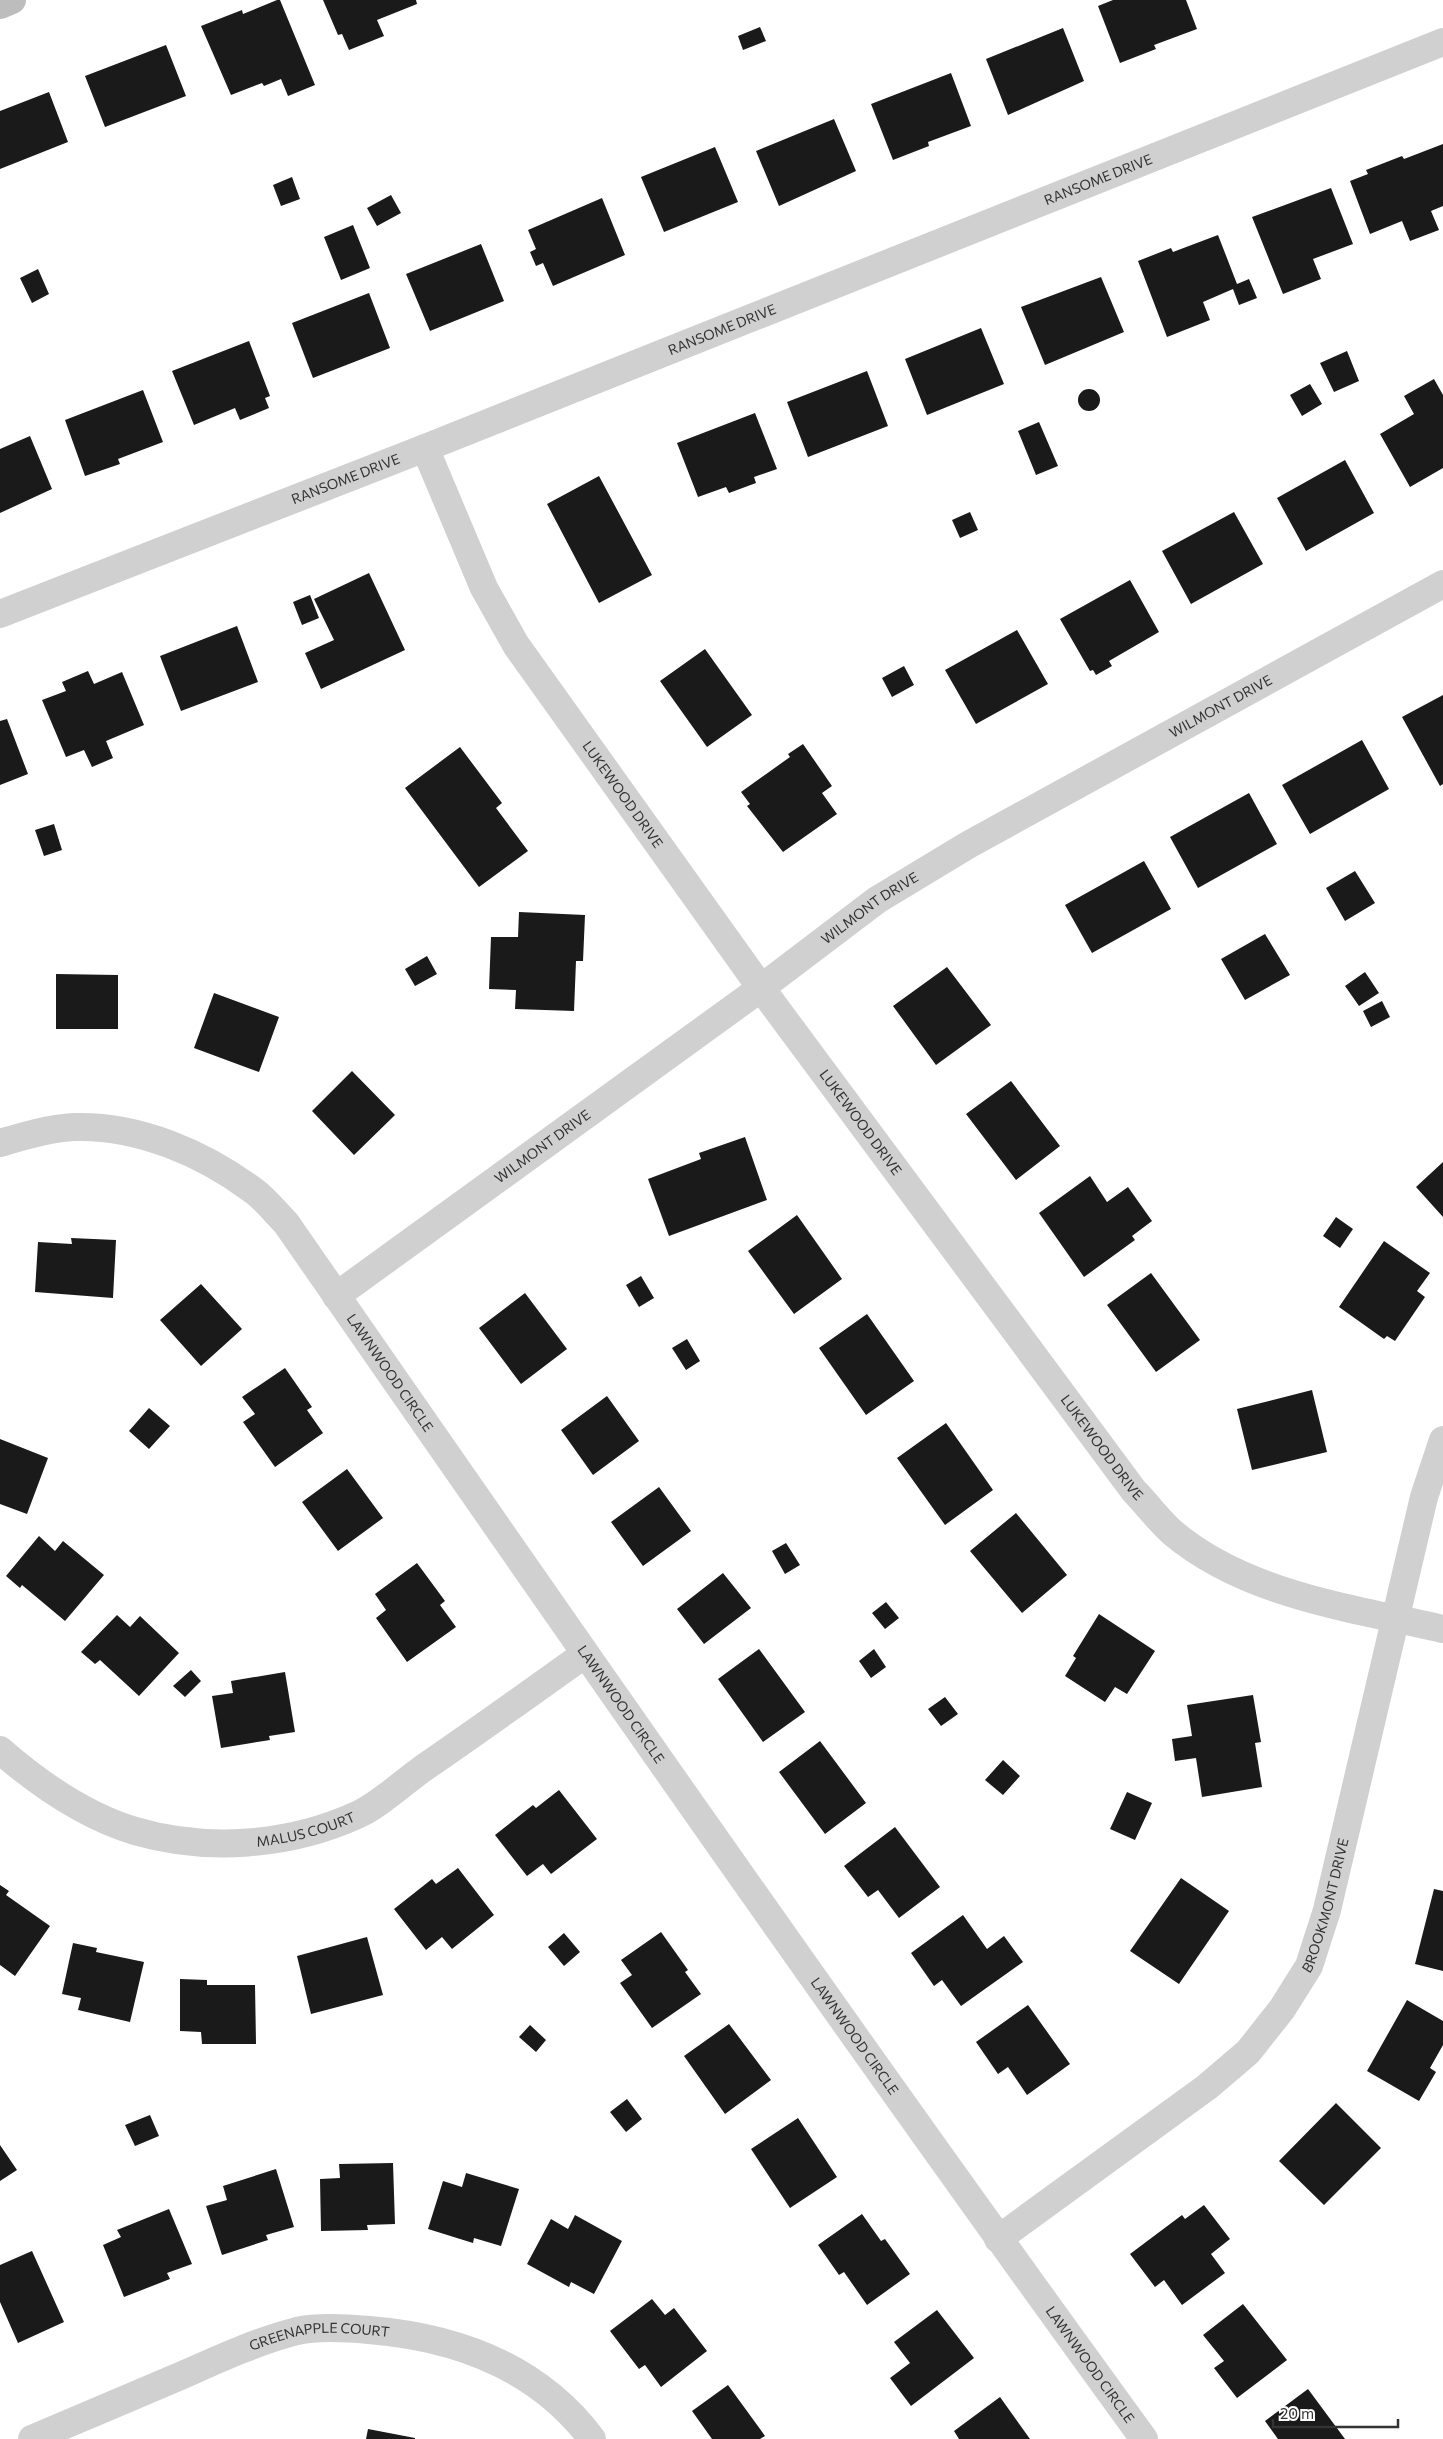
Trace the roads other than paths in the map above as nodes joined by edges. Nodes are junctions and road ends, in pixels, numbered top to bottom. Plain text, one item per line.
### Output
1 (12, 0) edge
2 (0, 5) edge
3 (1443, 42) edge
4 (424, 448) junction
5 (1443, 584) edge
6 (0, 614) edge
7 (761, 988) junction
8 (0, 1143) edge
9 (336, 1296) junction
10 (1443, 1440) edge
11 (1395, 1618) junction
12 (1443, 1628) edge
13 (586, 1654) junction
14 (0, 1750) edge
15 (998, 2239) junction
16 (32, 2439) edge
17 (592, 2439) edge
18 (1144, 2439) edge

1 - 2 street
3 - 4 street, RANSOME DRIVE
4 - 6 street, RANSOME DRIVE
4 - 7 street, LUKEWOOD DRIVE
5 - 7 street, WILMONT DRIVE
7 - 9 street, WILMONT DRIVE
7 - 11 street, LUKEWOOD DRIVE
8 - 9 street, LAWNWOOD CIRCLE
9 - 13 street, LAWNWOOD CIRCLE
10 - 11 street, BROOKMONT DRIVE
11 - 12 street, LUKEWOOD DRIVE
11 - 15 street, BROOKMONT DRIVE
13 - 14 street, MALUS COURT
13 - 15 street, LAWNWOOD CIRCLE
15 - 18 street, LAWNWOOD CIRCLE
16 - 17 street, GREENAPPLE COURT

